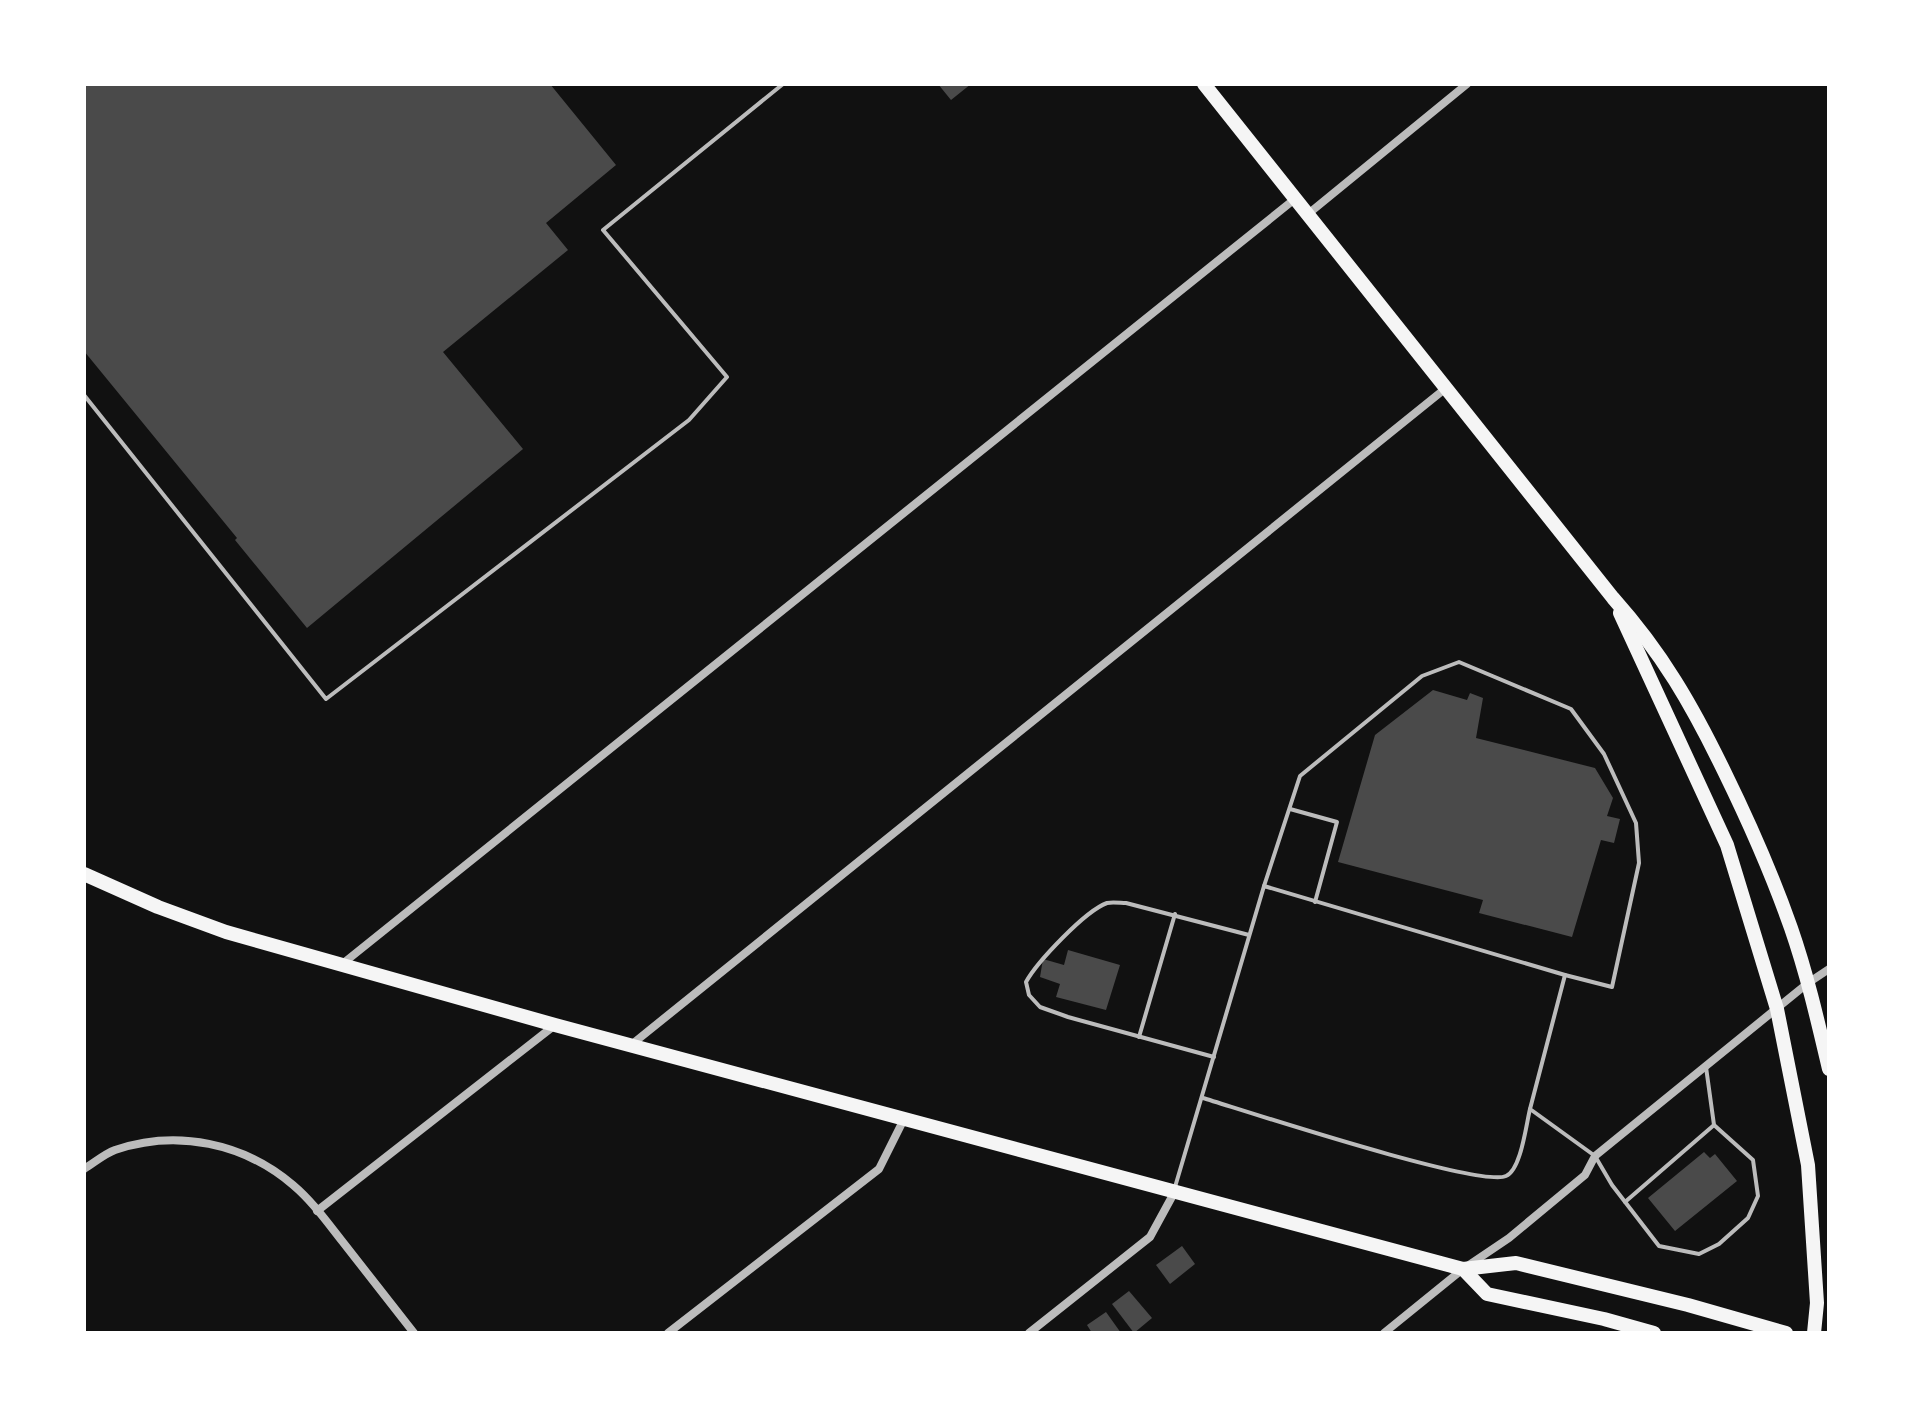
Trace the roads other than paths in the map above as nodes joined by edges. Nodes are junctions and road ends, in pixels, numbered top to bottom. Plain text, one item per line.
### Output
1 (783, 84) edge
2 (1204, 84) edge
3 (1467, 84) edge
4 (1296, 198) junction
5 (1308, 214) junction
6 (1446, 388) junction
7 (84, 395) edge
8 (1613, 598) junction
9 (1290, 809) junction
10 (84, 874) edge
11 (1264, 886) junction
12 (1315, 902) junction
13 (1175, 914) junction
14 (1249, 935) junction
15 (340, 965) junction
16 (1829, 969) edge
17 (1565, 975) junction
18 (1808, 983) junction
19 (1777, 1009) junction
20 (555, 1025) junction
21 (1139, 1037) junction
22 (631, 1045) junction
23 (1214, 1057) junction
24 (1706, 1067) junction
25 (1829, 1069) edge
26 (1203, 1098) junction
27 (1530, 1109) junction
28 (904, 1119) junction
29 (1714, 1125) junction
30 (1595, 1156) junction
31 (84, 1169) edge
32 (1174, 1193) junction
33 (1625, 1202) junction
34 (317, 1211) junction
35 (1463, 1269) junction
36 (414, 1333) edge
37 (668, 1333) edge
38 (1029, 1333) edge
39 (1384, 1333) edge
40 (1654, 1333) edge
41 (1786, 1333) edge
42 (1814, 1333) edge

1 - 7 lane
2 - 4 main road
3 - 5 street
4 - 5 main road
4 - 15 street
5 - 6 main road
6 - 8 main road
6 - 22 street
8 - 18 main road
8 - 19 main road
9 - 11 lane
9 - 12 lane
9 - 17 lane
10 - 15 main road
11 - 12 lane
11 - 14 lane
12 - 17 lane
13 - 14 lane
13 - 21 lane
13 - 21 lane
14 - 23 lane
15 - 20 main road
16 - 18 street
17 - 27 lane
18 - 19 street
18 - 25 main road
19 - 24 street
19 - 42 main road
20 - 22 main road
20 - 34 street
21 - 23 lane
22 - 28 main road
23 - 26 lane
24 - 29 lane
24 - 30 street
26 - 27 lane
26 - 32 lane
27 - 30 lane
28 - 32 main road
28 - 37 street
29 - 33 lane
29 - 33 lane
30 - 33 lane
30 - 35 street
31 - 34 street
32 - 35 main road
32 - 38 street
34 - 36 street
35 - 39 street
35 - 40 main road
35 - 41 main road

